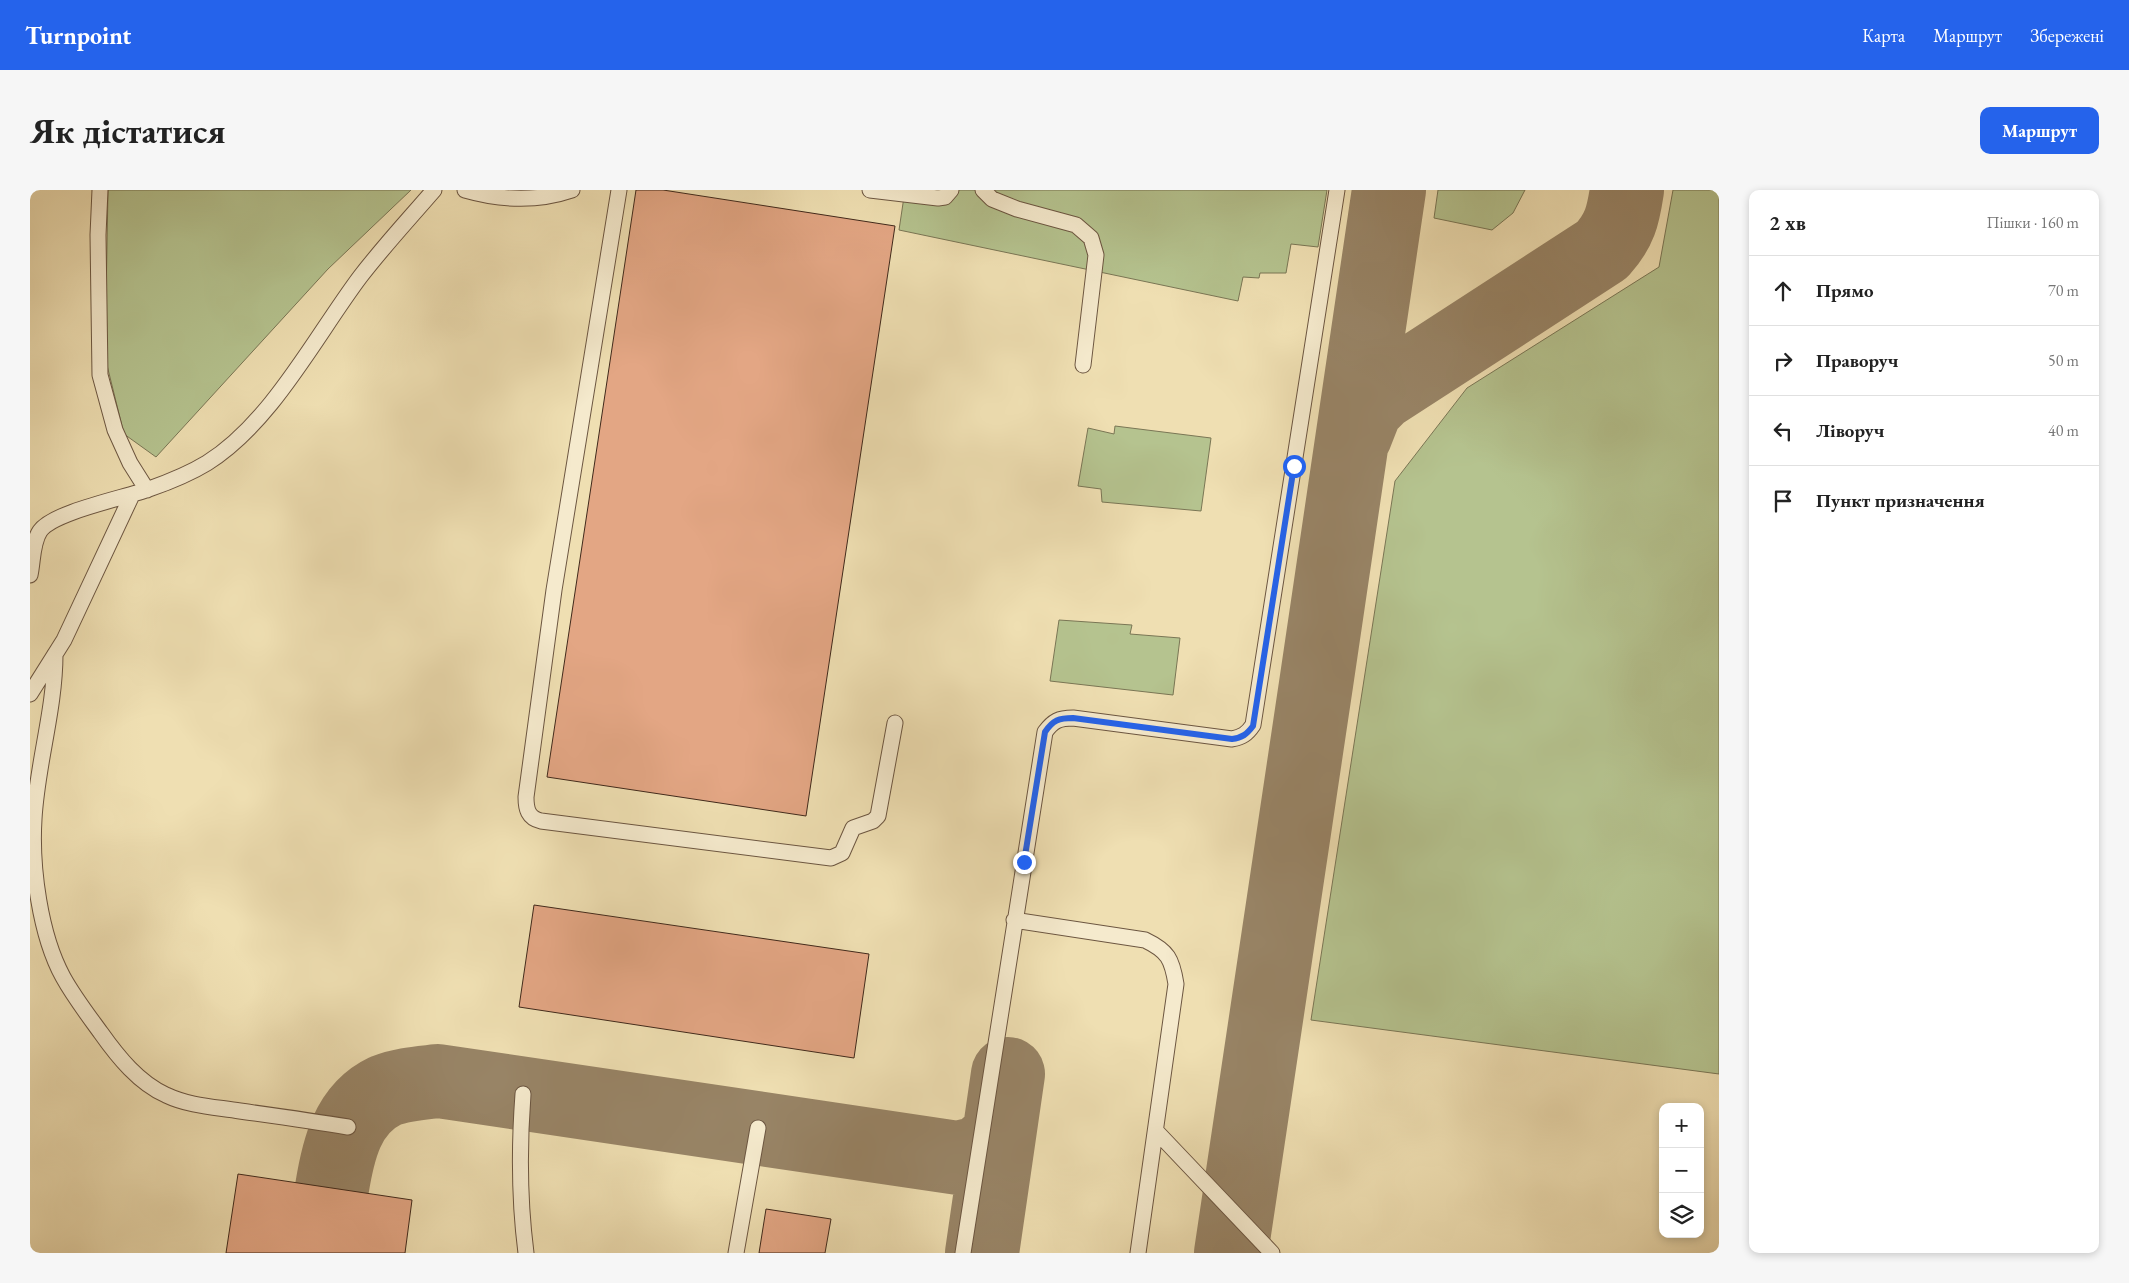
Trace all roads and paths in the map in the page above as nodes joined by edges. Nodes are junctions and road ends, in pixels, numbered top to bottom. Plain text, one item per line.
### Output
1 (100, 190) edge
2 (434, 190) edge
3 (465, 190) edge
4 (572, 190) edge
5 (619, 190) edge
6 (870, 190) edge
7 (951, 190) edge
8 (983, 190) edge
9 (1337, 190) edge
10 (1083, 365) dead end
11 (147, 490) junction
12 (132, 495) junction
13 (30, 575) edge
14 (55, 654) junction
15 (30, 694) edge
16 (895, 724) dead end
17 (1014, 920) junction
18 (523, 1094) dead end
19 (348, 1126) dead end
20 (758, 1128) dead end
21 (1156, 1131) junction
22 (526, 1253) edge
23 (736, 1253) edge
24 (963, 1253) edge
25 (1138, 1253) edge
26 (1272, 1253) edge

1 - 11 lane
2 - 11 lane
3 - 4 lane
5 - 16 lane
6 - 7 lane
8 - 10 lane
9 - 17 lane
11 - 12 lane
12 - 13 lane
12 - 14 lane
14 - 15 lane
14 - 19 lane
17 - 21 lane
17 - 24 lane
18 - 22 lane
20 - 23 lane
21 - 25 lane
21 - 26 lane

